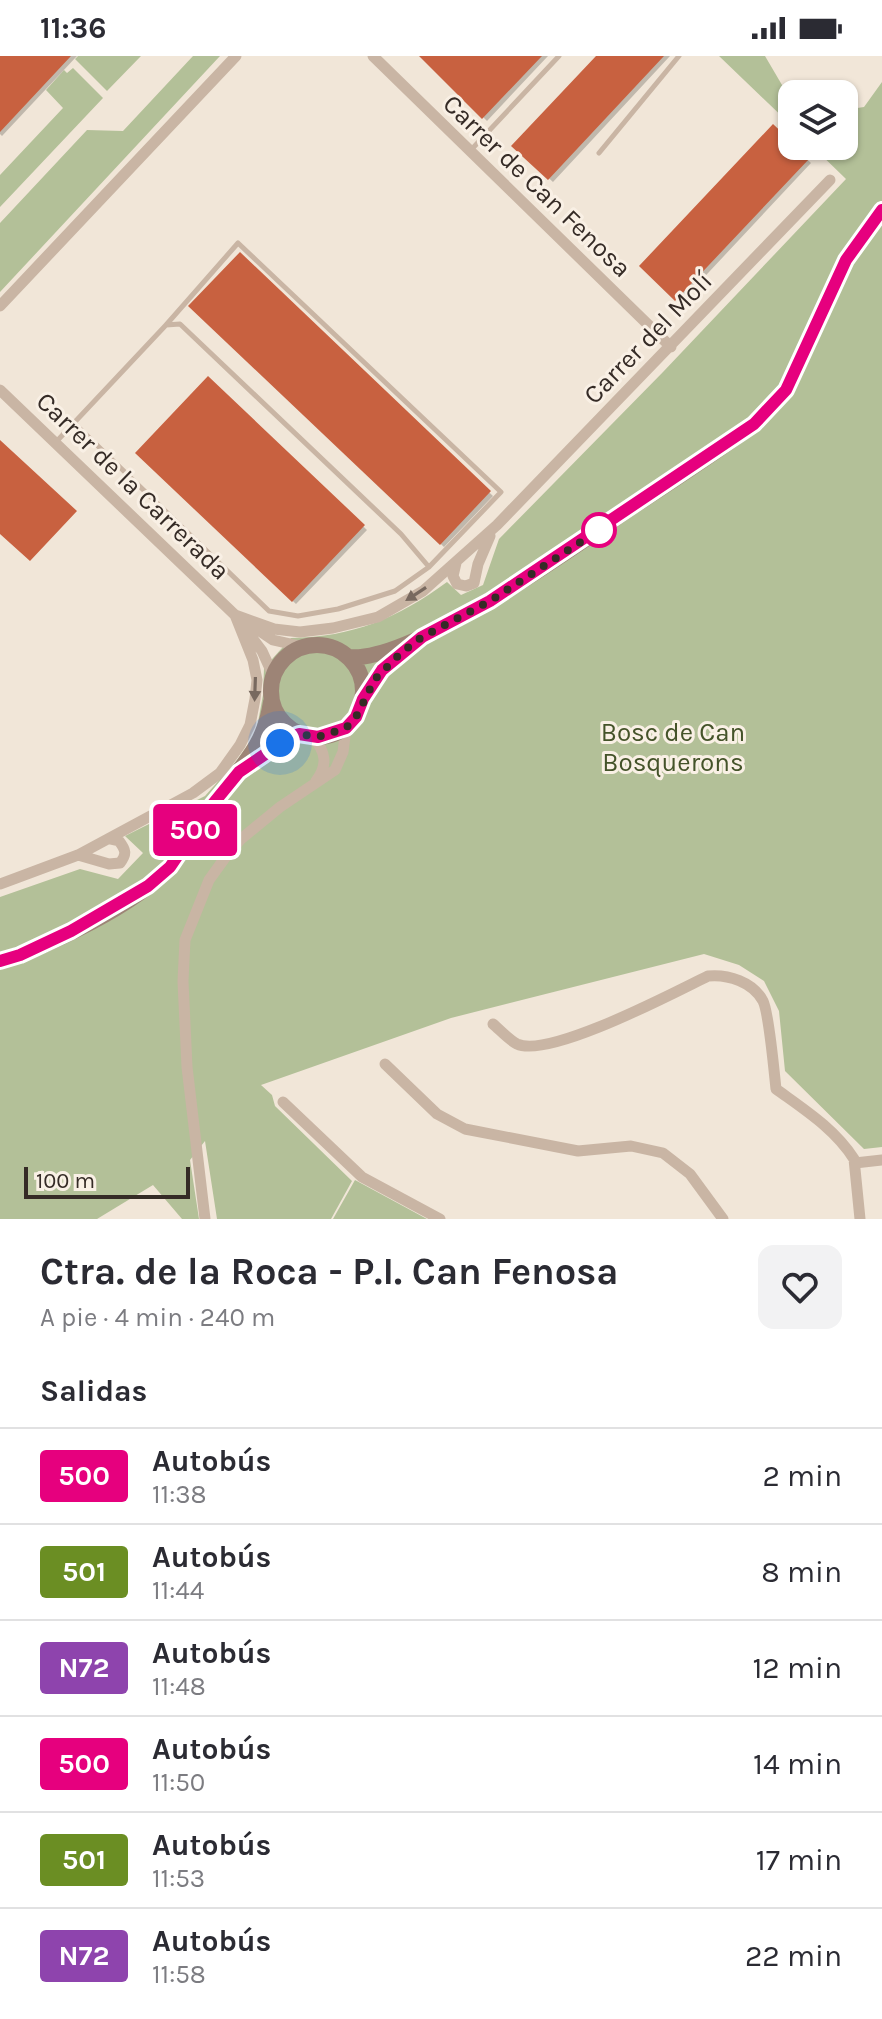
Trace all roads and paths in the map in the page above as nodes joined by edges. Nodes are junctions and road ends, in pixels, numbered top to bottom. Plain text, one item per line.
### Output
1 (236, 56) edge
2 (559, 56) edge
3 (679, 56) edge
4 (376, 57) edge
5 (470, 151) junction
6 (599, 153) dead end
7 (830, 180) dead end
8 (882, 210) edge
9 (0, 306) edge
10 (166, 325) junction
11 (671, 347) junction
12 (0, 390) edge
13 (74, 423) junction
14 (56, 443) junction
15 (497, 525) junction
16 (456, 563) junction
17 (429, 567) junction
18 (235, 615) junction
19 (422, 637) junction
20 (304, 647) junction
21 (348, 657) junction
22 (273, 675) junction
23 (363, 699) junction
24 (271, 702) junction
25 (346, 728) junction
26 (306, 736) junction
27 (239, 772) junction
28 (313, 784) junction
29 (110, 839) junction
30 (78, 855) junction
31 (0, 884) edge
32 (0, 961) edge
33 (493, 1024) dead end
34 (385, 1064) dead end
35 (283, 1102) dead end
36 (882, 1160) edge
37 (855, 1163) junction
38 (205, 1219) edge
39 (440, 1219) edge
40 (723, 1219) edge
41 (860, 1219) edge

1 - 9 street
2 - 5 lane
3 - 6 lane
4 - 5 street, Carrer de Can Fenosa
5 - 11 street, Carrer de Can Fenosa
7 - 11 street, Carrer del Molí
8 - 19 street
10 - 13 lane
10 - 17 lane
10 - 17 lane
11 - 15 street, Carrer del Molí
12 - 14 street, Carrer de la Carrerada
13 - 14 lane
13 - 17 lane
14 - 18 street, Carrer de la Carrerada
15 - 16 street, Carrer del Molí
15 - 16 street, Carrer del Molí
16 -> 18 street, Carrer del Molí
18 - 20 street, Carrer de la Carrerada
18 - 22 street, Carrer de la Carrerada
18 -> 29 street
19 - 21 street
19 - 23 street
20 - 21 street
20 - 22 street
21 - 23 street
22 - 24 street
23 - 25 street
24 - 26 street
24 - 27 street
25 - 26 street
25 - 28 street
26 - 27 street
26 - 28 street
27 - 32 street
28 - 38 street
29 - 30 street
29 - 30 street
30 - 31 street
33 - 37 street
34 - 40 street
35 - 39 street
36 - 37 street
37 - 41 street

